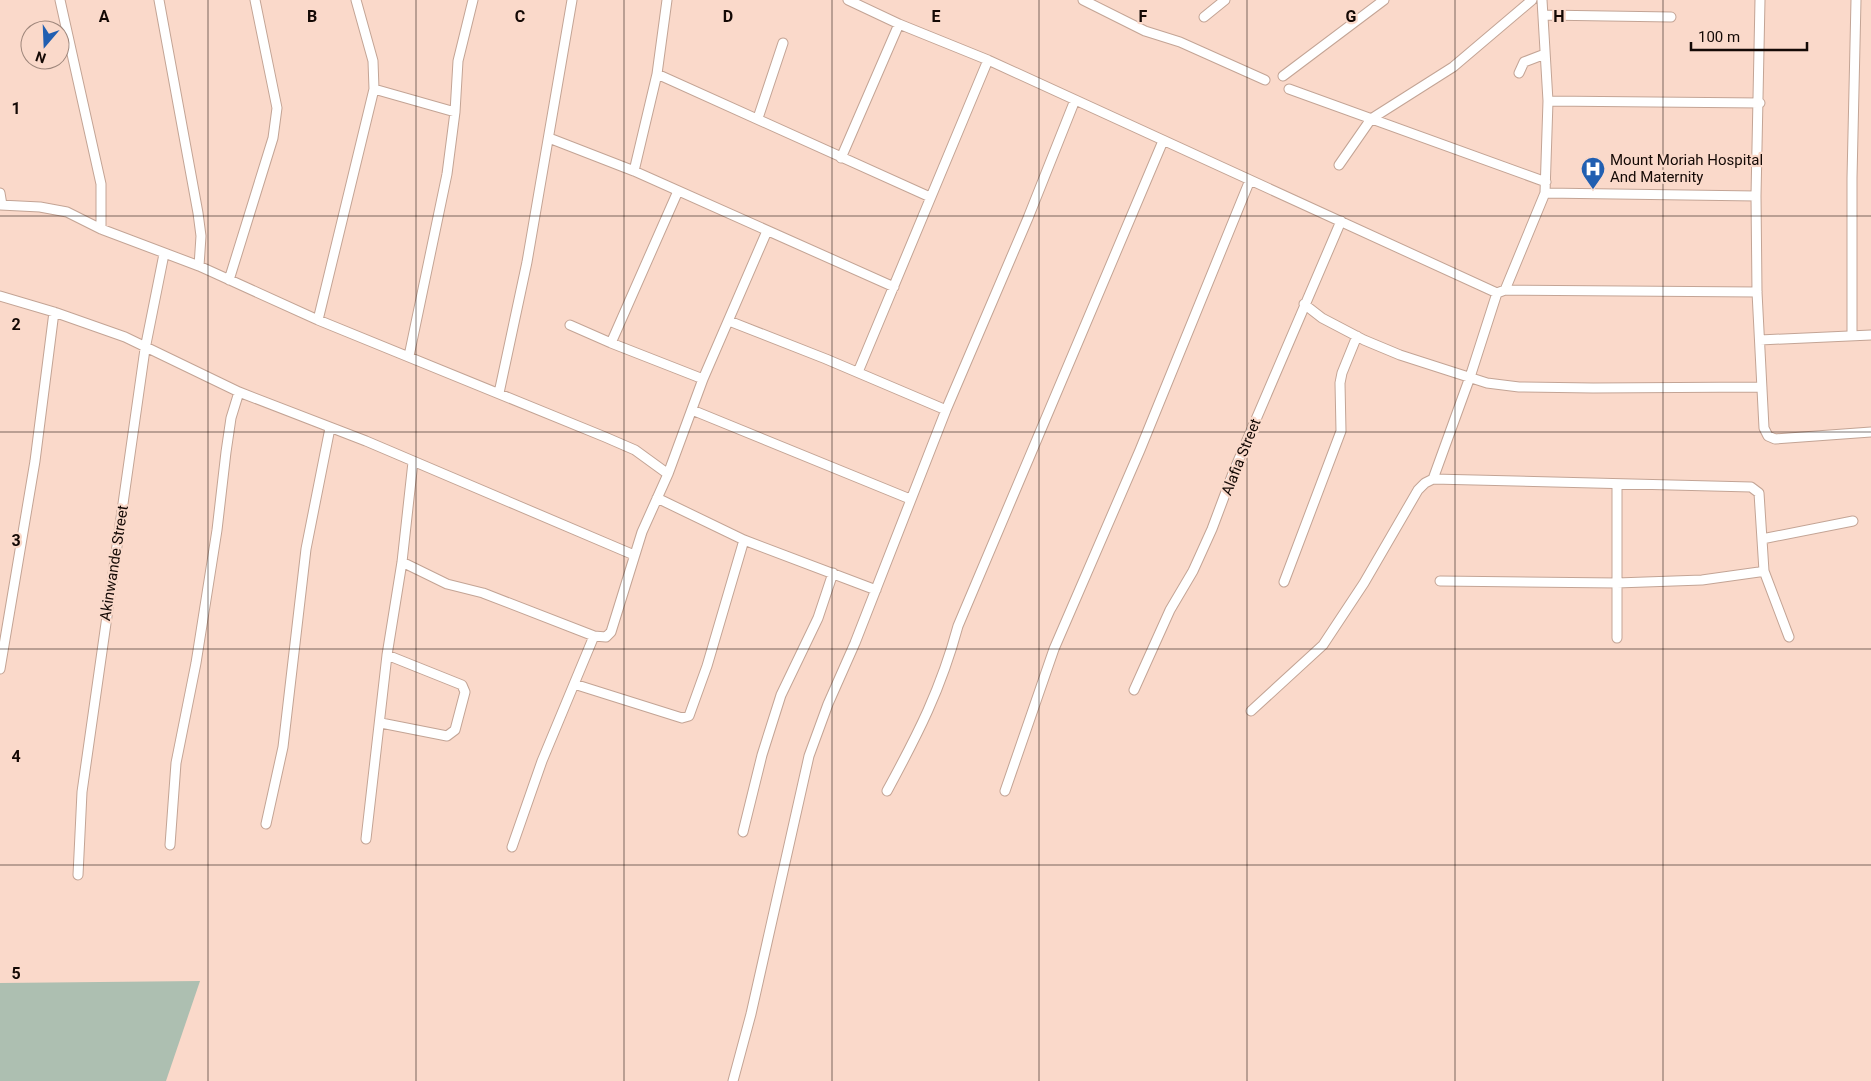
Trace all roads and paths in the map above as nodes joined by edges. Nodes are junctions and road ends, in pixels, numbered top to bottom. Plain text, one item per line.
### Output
1 (60, 0) edge
2 (159, 0) edge
3 (255, 0) edge
4 (356, 0) edge
5 (473, 0) edge
6 (572, 0) edge
7 (667, 0) edge
8 (848, 0) edge
9 (1083, 0) edge
10 (1225, 0) edge
11 (1384, 0) edge
12 (1532, 0) edge
13 (1542, 0) edge
14 (1760, 0) edge
15 (1856, 0) edge
16 (1544, 15) junction
17 (1204, 17) dead end
18 (1672, 17) dead end
19 (899, 24) junction
20 (783, 43) dead end
21 (1545, 54) junction
22 (988, 60) junction
23 (656, 74) junction
24 (1519, 74) dead end
25 (1283, 76) dead end
26 (1265, 80) dead end
27 (374, 89) junction
28 (1289, 89) dead end
29 (1075, 100) junction
30 (1548, 101) junction
31 (1760, 103) junction
32 (455, 112) junction
33 (758, 118) junction
34 (1371, 119) junction
35 (549, 138) junction
36 (1163, 141) junction
37 (841, 158) junction
38 (1339, 166) dead end
39 (634, 171) junction
40 (1250, 180) junction
41 (1546, 182) junction
42 (678, 191) junction
43 (0, 193) edge
44 (1546, 193) junction
45 (1756, 196) junction
46 (930, 197) junction
47 (1, 205) edge
48 (1341, 221) junction
49 (101, 229) junction
50 (768, 231) junction
51 (164, 254) junction
52 (199, 266) junction
53 (228, 280) junction
54 (894, 287) junction
55 (1501, 292) junction
56 (1757, 292) junction
57 (0, 296) edge
58 (1304, 304) junction
59 (54, 312) junction
60 (318, 320) junction
61 (729, 321) junction
62 (570, 325) dead end
63 (1871, 335) edge
64 (1357, 336) junction
65 (1852, 336) junction
66 (1760, 340) junction
67 (611, 343) junction
68 (145, 349) junction
69 (409, 356) junction
70 (858, 372) junction
71 (1470, 377) junction
72 (703, 379) junction
73 (1762, 387) junction
74 (239, 392) junction
75 (499, 393) junction
76 (692, 410) junction
77 (946, 410) junction
78 (330, 428) junction
79 (1871, 432) edge
80 (413, 462) junction
81 (668, 474) junction
82 (1433, 479) junction
83 (1616, 485) junction
84 (657, 498) junction
85 (910, 499) junction
86 (1853, 521) dead end
87 (1762, 538) junction
88 (744, 540) junction
89 (634, 555) junction
90 (402, 562) junction
91 (1764, 571) junction
92 (833, 573) junction
93 (1440, 581) dead end
94 (1284, 582) dead end
95 (1617, 583) junction
96 (876, 590) junction
97 (594, 636) junction
98 (1789, 637) dead end
99 (1616, 638) dead end
100 (387, 655) junction
101 (0, 669) edge
102 (574, 684) junction
103 (1134, 690) dead end
104 (1251, 711) dead end
105 (381, 722) junction
106 (887, 791) dead end
107 (1005, 791) dead end
108 (266, 824) dead end
109 (743, 832) dead end
110 (366, 839) dead end
111 (170, 845) dead end
112 (512, 847) dead end
113 (78, 875) dead end
114 (733, 1081) edge

1 - 49 street
2 - 52 street
3 - 53 street
4 - 27 street
5 - 32 street
6 - 35 street
7 - 23 street
8 - 19 street
9 - 26 street
10 - 17 street
11 - 25 street
12 - 34 street
13 - 16 street
14 - 31 street
15 - 65 street
16 - 18 street
16 - 21 street
19 - 22 street
19 - 37 street
20 - 33 street
21 - 24 street
21 - 30 street
22 - 29 street
22 - 46 street
23 - 33 street
23 - 39 street
27 - 32 street
27 - 60 street
28 - 34 street
29 - 36 street
29 - 77 street
30 - 31 street
30 - 41 street
31 - 45 street
32 - 69 street
33 - 37 street
34 - 38 street
34 - 41 street
35 - 39 street
35 - 75 street
36 - 40 street
36 - 106 street
37 - 46 street
39 - 42 street
40 - 48 street
40 - 107 street
41 - 44 street
42 - 50 street
42 - 67 street
43 - 47 street
44 - 45 street
44 - 55 street
45 - 56 street
46 - 54 street
47 - 49 street
48 - 55 street
48 - 58 street, Alafia Street
49 - 51 street
50 - 54 street
50 - 61 street
51 - 52 street
51 - 68 street, Akinwande Street
52 - 53 street
53 - 60 street
54 - 70 street
55 - 56 street
55 - 71 street
56 - 66 street
57 - 59 street
58 - 64 street
58 - 103 street, Alafia Street
59 - 68 street
59 - 101 street
60 - 69 street
61 - 70 street
61 - 72 street
62 - 67 street
63 - 65 street
64 - 71 street
64 - 94 street
65 - 66 street
66 - 73 street
67 - 72 street
68 - 74 street
68 - 113 street, Akinwande Street
69 - 75 street
70 - 77 street
71 - 73 street
71 - 82 street
72 - 76 street
73 - 79 street
74 - 78 street
74 - 111 street
75 - 81 street
76 - 81 street
76 - 85 street
77 - 85 street
78 - 80 street
78 - 108 street
80 - 89 street
80 - 90 street
81 - 84 street
82 - 83 street
82 - 104 street
83 - 87 street
83 - 95 street
84 - 88 street
84 - 89 street
85 - 96 street
86 - 87 street
87 - 91 street
88 - 92 street
88 - 102 street
89 - 97 street
90 - 97 street
90 - 100 street
91 - 95 street
91 - 98 street
92 - 96 street
92 - 109 street
93 - 95 street
95 - 99 street
96 - 114 street
97 - 102 street
100 - 105 street
100 - 105 street
102 - 112 street
105 - 110 street

